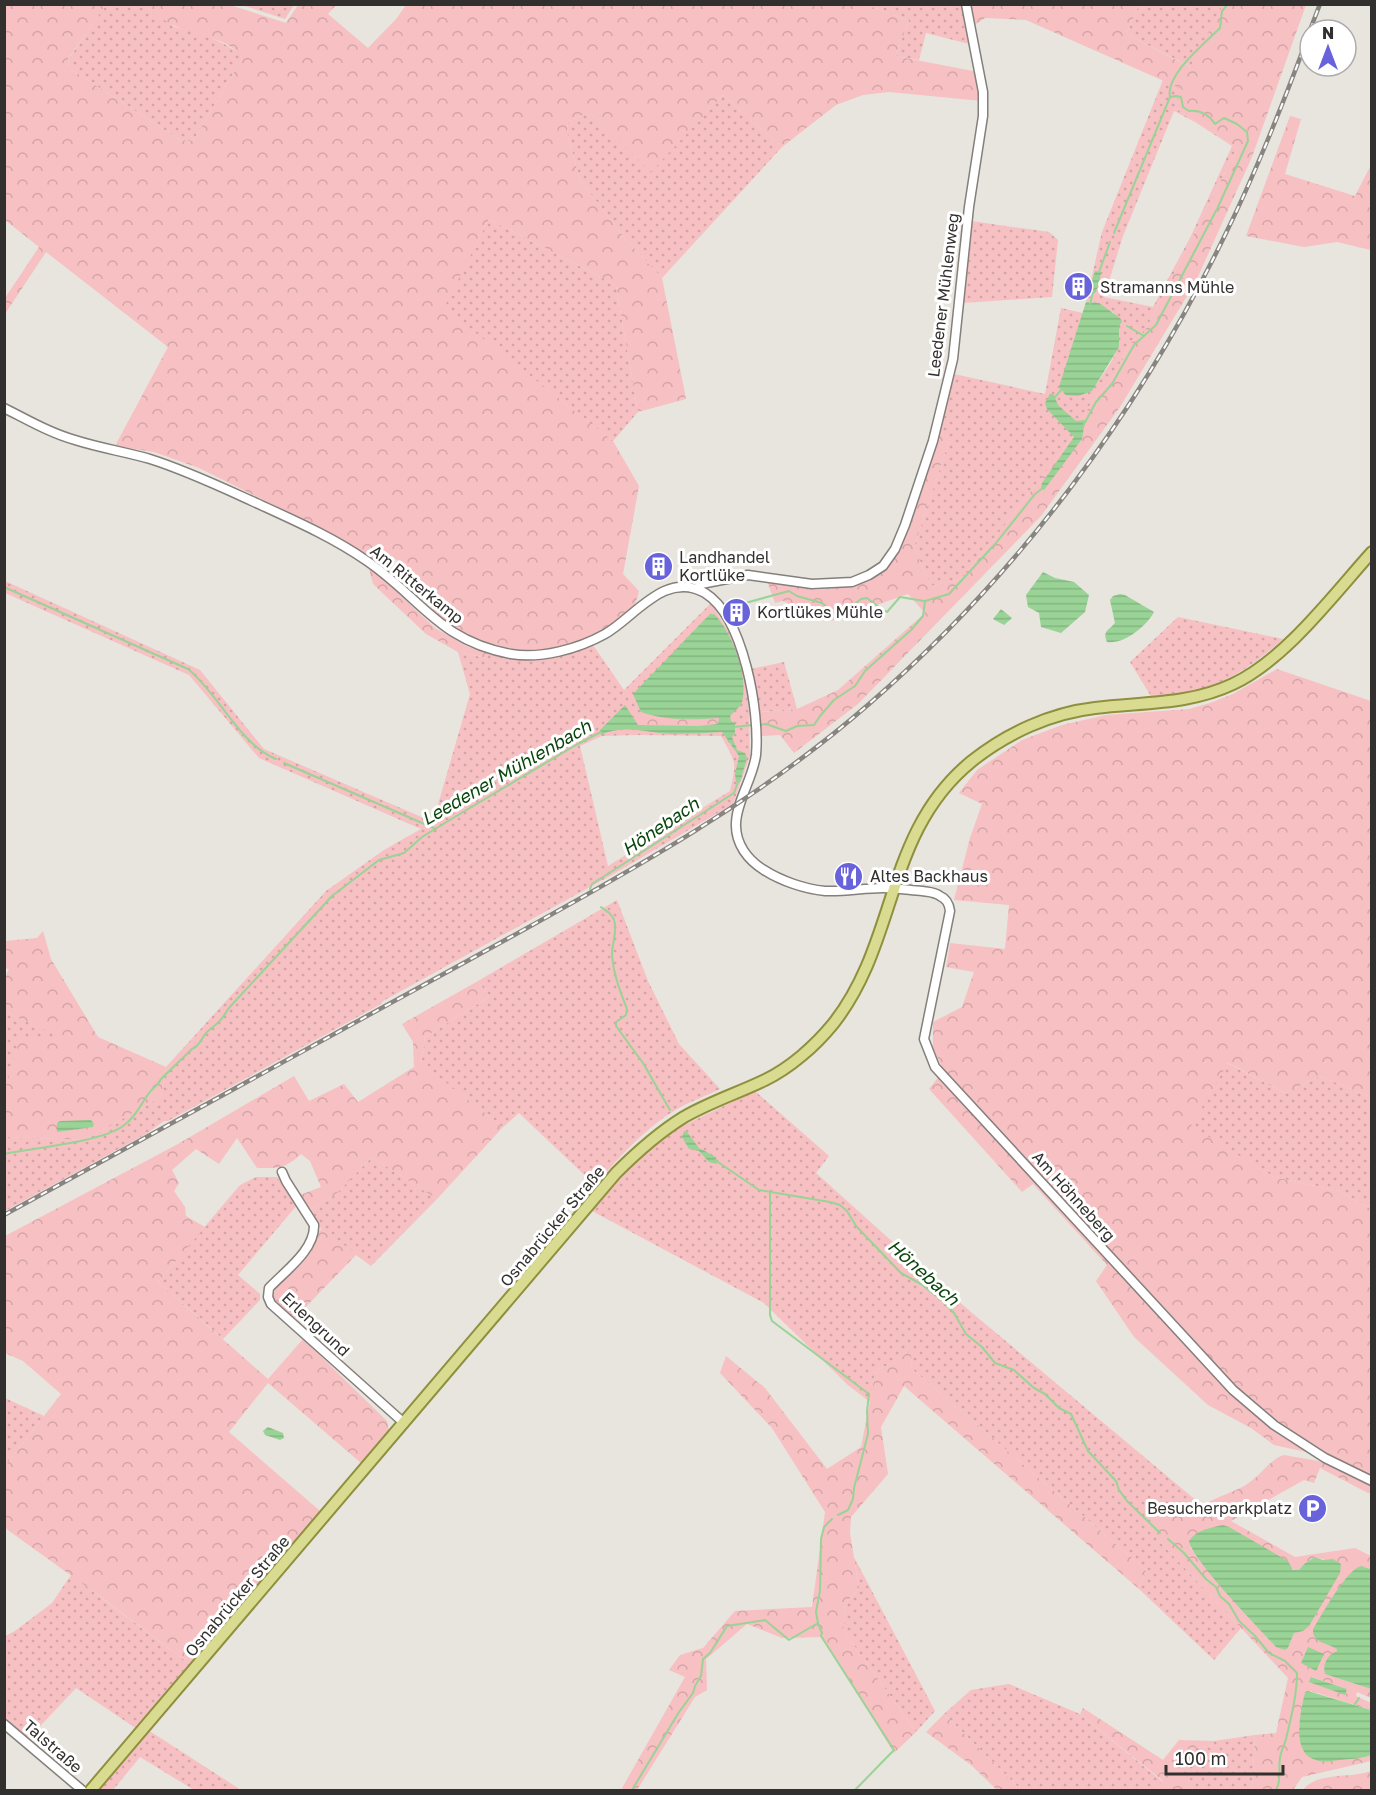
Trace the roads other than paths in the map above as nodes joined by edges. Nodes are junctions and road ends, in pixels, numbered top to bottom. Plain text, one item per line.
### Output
1 (966, 4) edge
2 (4, 408) edge
3 (1371, 552) edge
4 (696, 589) junction
5 (894, 888) junction
6 (282, 1172) dead end
7 (404, 1423) junction
8 (1371, 1481) edge
9 (4, 1724) edge
10 (82, 1791) edge
11 (91, 1791) edge

1 - 4 street, Leedener Mühlenweg
2 - 4 street, Am Ritterkamp
3 - 5 main road, Osnabrücker Straße
4 - 5 street
5 - 7 main road, Osnabrücker Straße
5 - 8 street, Am Höhneberg
6 - 7 street, Erlengrund
7 - 11 main road, Osnabrücker Straße
9 - 10 street, Talstraße

